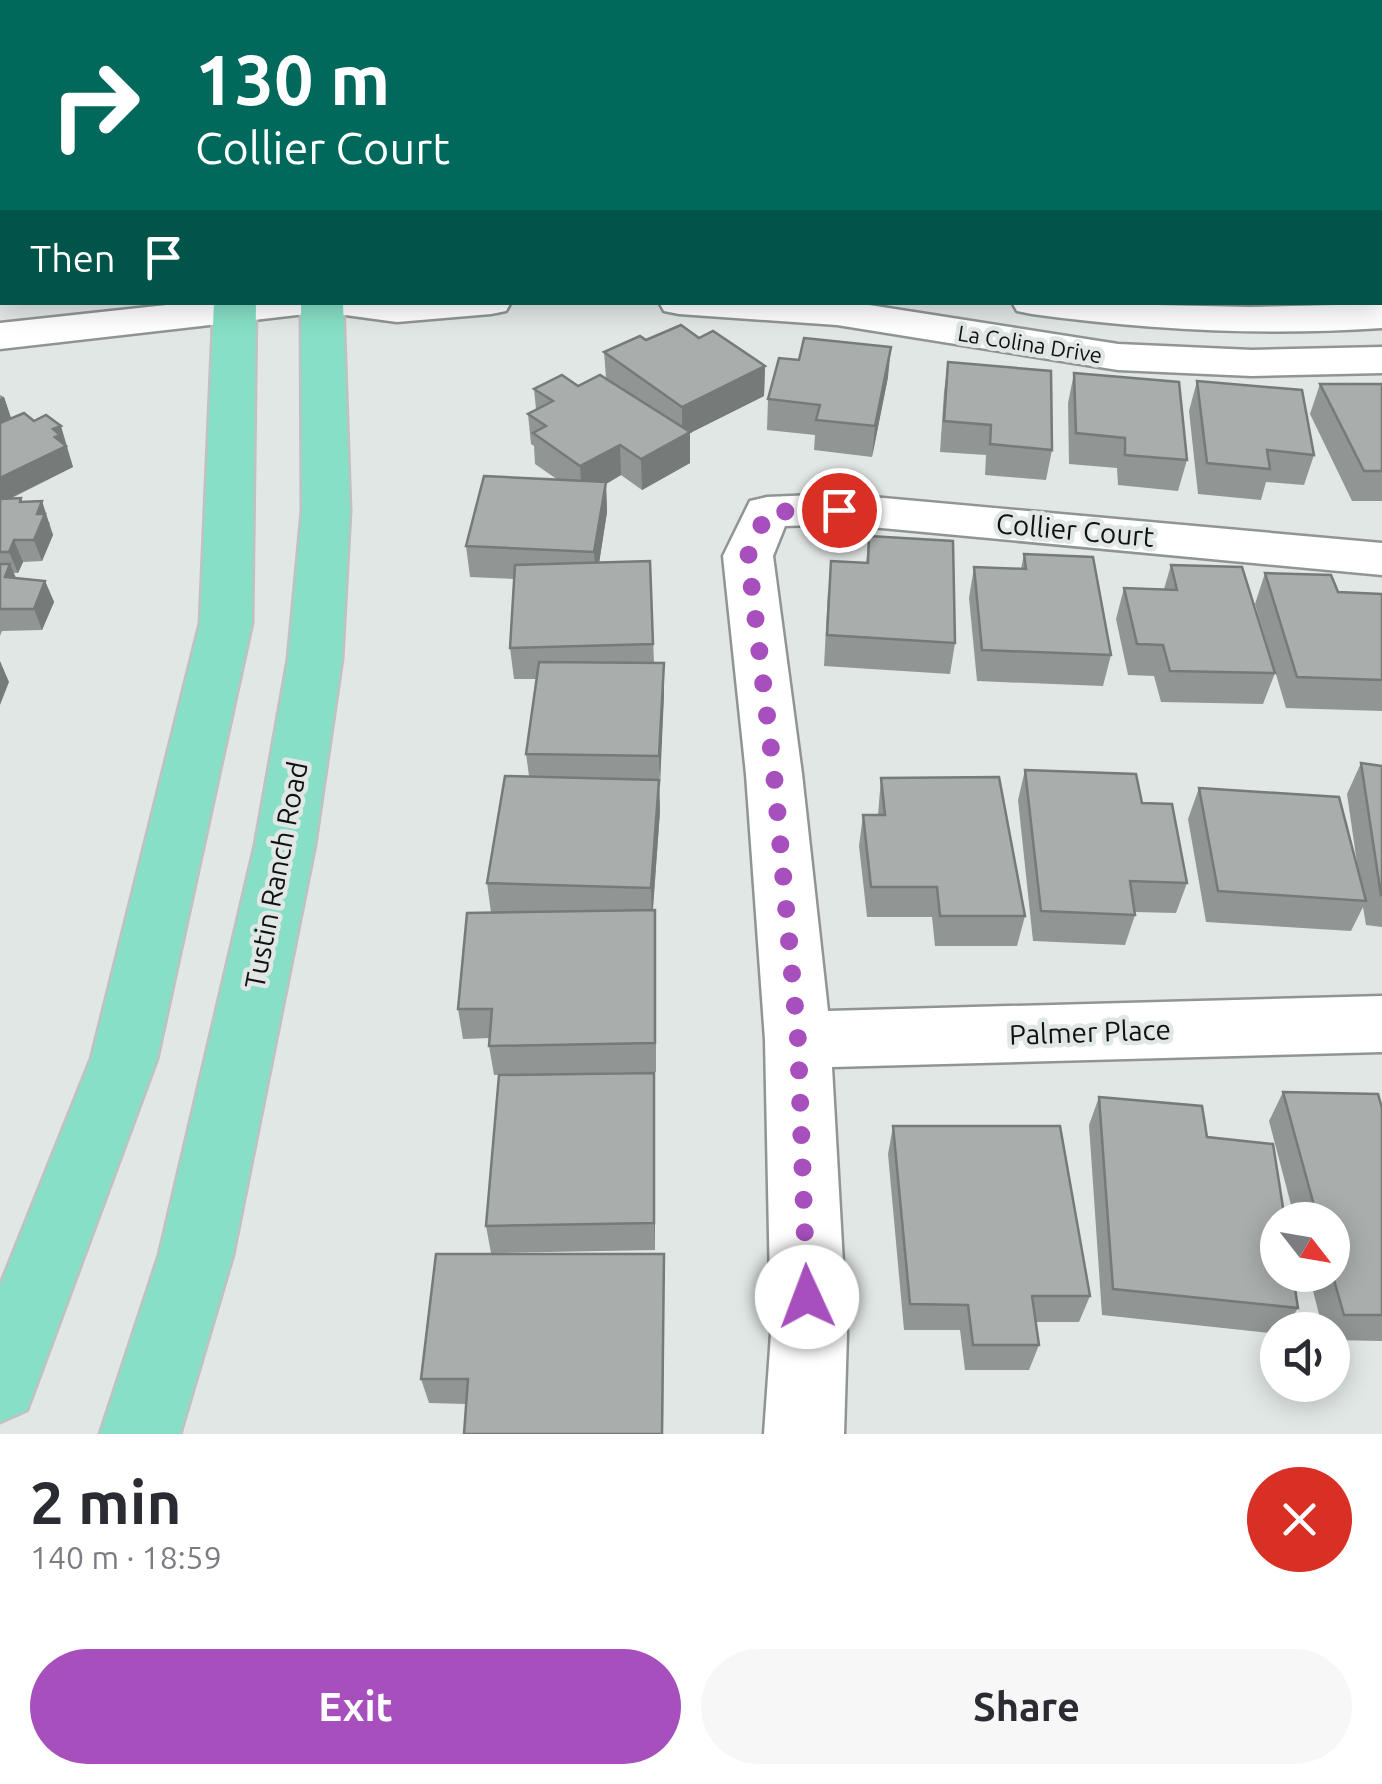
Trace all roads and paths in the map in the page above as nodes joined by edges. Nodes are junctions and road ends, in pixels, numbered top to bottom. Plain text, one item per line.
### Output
1 (275, 305) edge
2 (322, 305) edge
3 (357, 305) edge
4 (456, 305) edge
5 (726, 305) edge
6 (1054, 305) edge
7 (236, 308) edge
8 (1382, 316) edge
9 (0, 336) edge
10 (1382, 360) edge
11 (1382, 559) edge
12 (1382, 1024) edge
13 (798, 1040) junction
14 (0, 1383) edge
15 (140, 1434) edge
16 (804, 1434) edge

1 - 7 street
2 - 15 main road, Tustin Ranch Road
3 - 4 street
5 - 10 street, La Colina Drive
6 - 8 street, La Colina Drive
7 - 9 street
7 - 14 main road
11 - 13 street, Collier Court
12 - 13 street, Palmer Place
13 - 16 street

